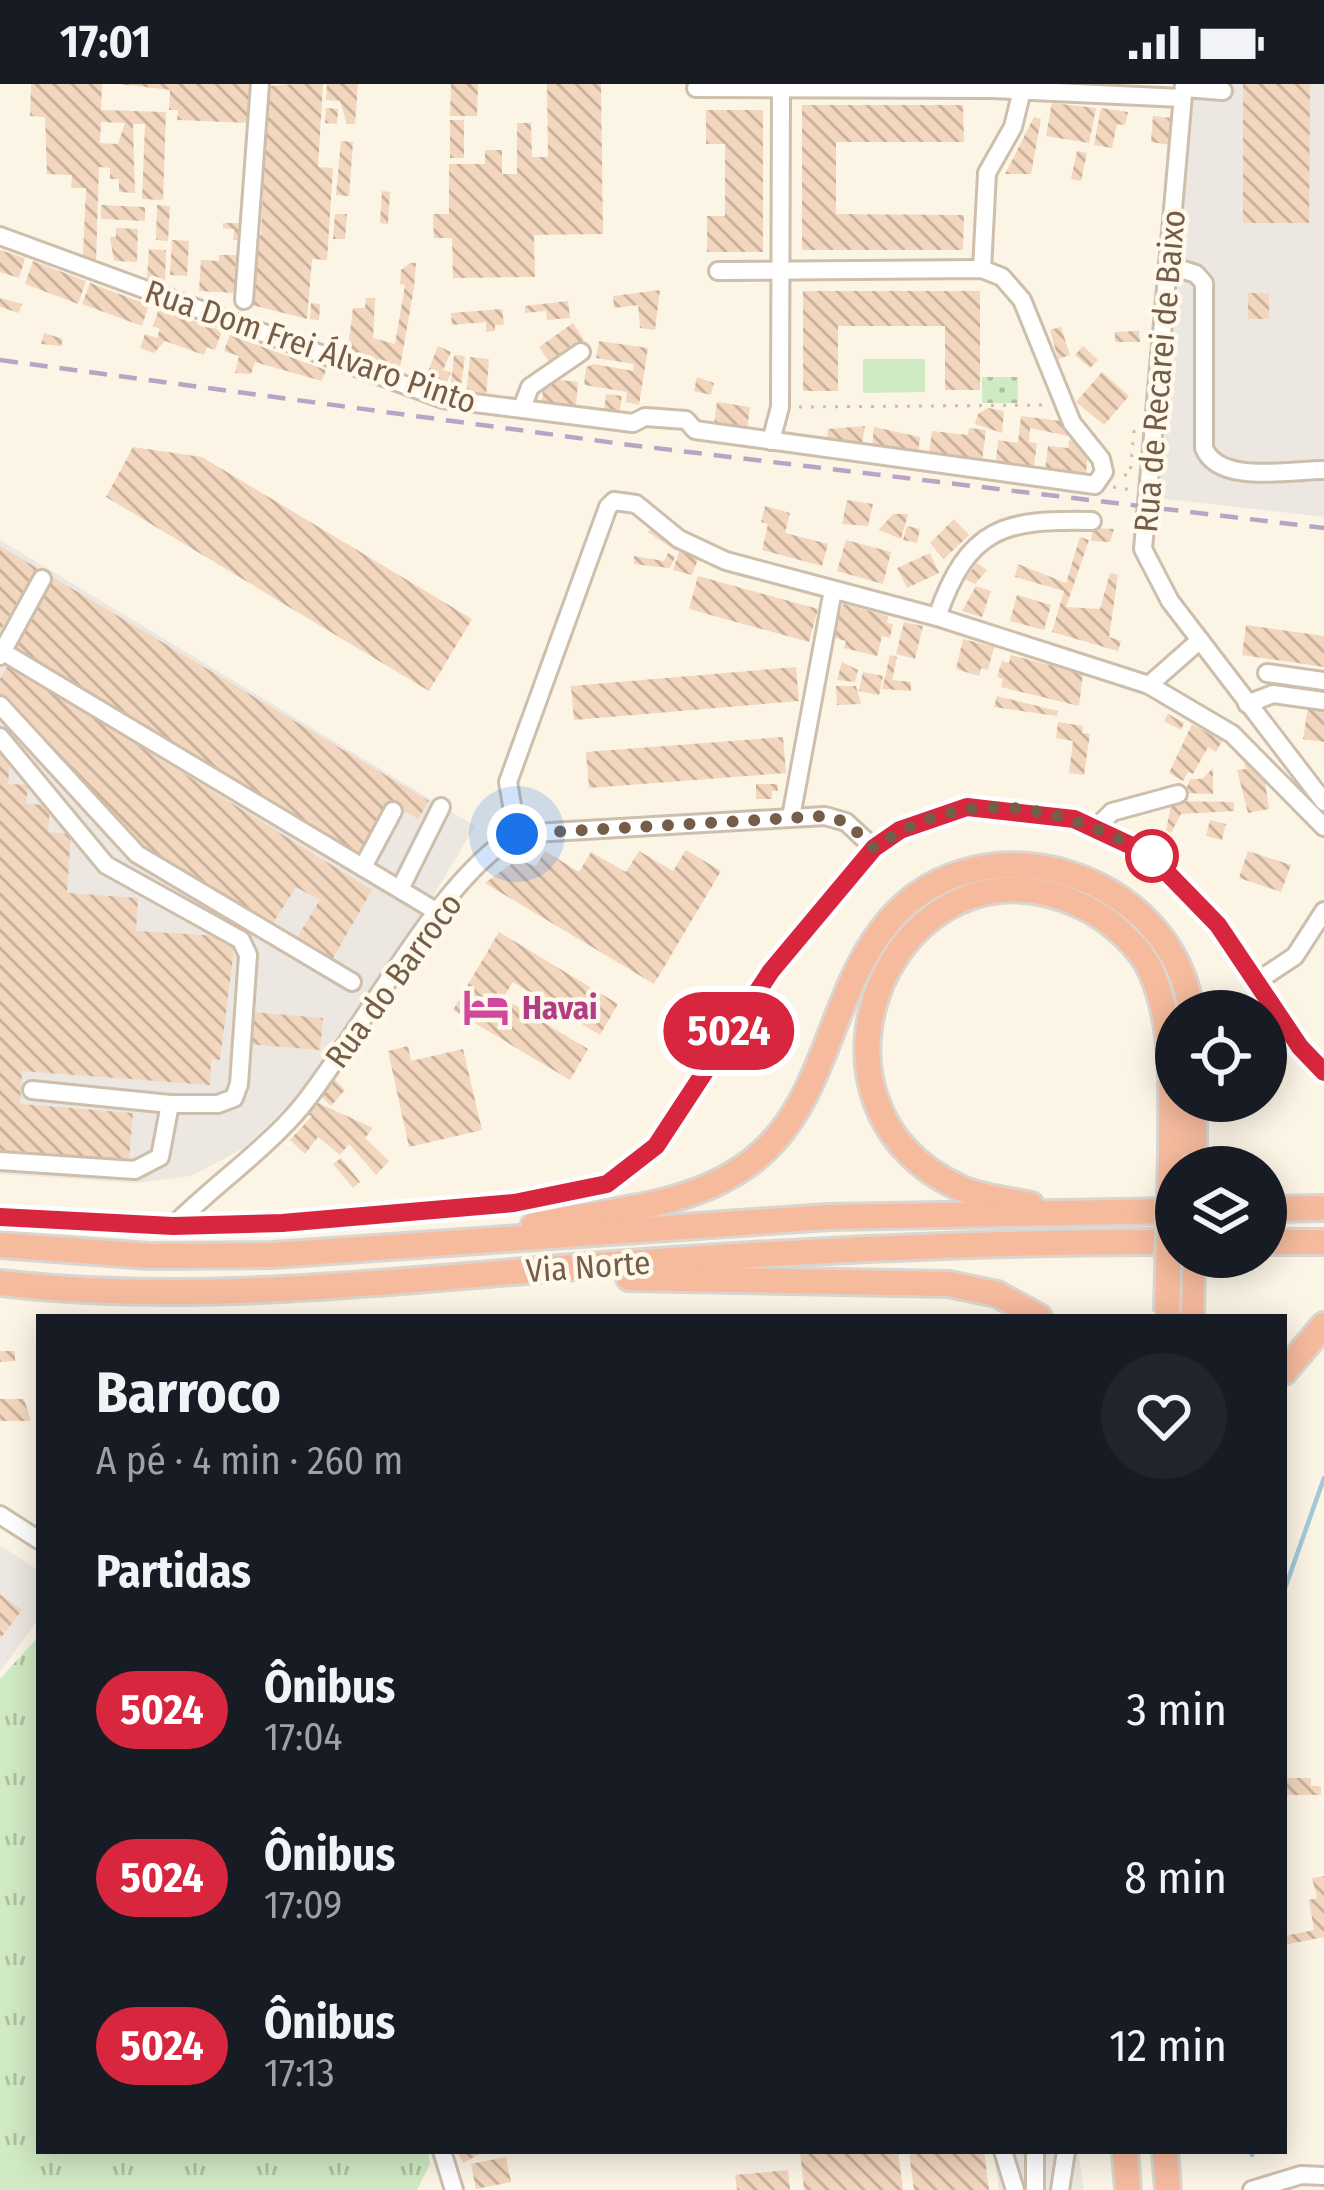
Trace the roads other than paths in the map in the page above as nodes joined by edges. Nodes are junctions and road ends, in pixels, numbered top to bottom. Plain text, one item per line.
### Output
1 (260, 84) edge
2 (697, 88) dead end
3 (781, 89) junction
4 (1022, 90) junction
5 (1183, 90) edge
6 (1223, 92) dead end
7 (0, 236) edge
8 (1168, 266) junction
9 (982, 269) junction
10 (779, 270) junction
11 (718, 271) dead end
12 (244, 300) dead end
13 (581, 352) dead end
14 (522, 408) junction
15 (771, 441) junction
16 (1324, 470) edge
17 (1092, 521) dead end
18 (42, 579) dead end
19 (833, 590) junction
20 (937, 617) junction
21 (1200, 640) junction
22 (1, 652) edge
23 (1267, 673) dead end
24 (1324, 681) edge
25 (1149, 686) junction
26 (1324, 701) edge
27 (1247, 704) junction
28 (0, 705) edge
29 (0, 737) edge
30 (1178, 794) dead end
31 (1324, 802) edge
32 (441, 807) dead end
33 (393, 811) dead end
34 (791, 817) junction
35 (1324, 827) edge
36 (1096, 828) junction
37 (517, 834) junction
38 (874, 848) junction
39 (363, 867) junction
40 (400, 889) junction
41 (1324, 910) edge
42 (440, 913) junction
43 (352, 982) dead end
44 (1256, 982) junction
45 (1187, 990) edge
46 (1324, 1072) edge
47 (32, 1090) dead end
48 (170, 1104) junction
49 (1184, 1146) edge
50 (0, 1162) edge
51 (1324, 1208) edge
52 (1287, 1209) edge
53 (1155, 1211) edge
54 (1069, 1213) junction
55 (0, 1217) edge
56 (173, 1226) junction
57 (1155, 1242) edge
58 (1287, 1242) edge
59 (1324, 1242) edge
60 (0, 1245) edge
61 (440, 1245) junction
62 (1181, 1278) edge
63 (1187, 1278) edge
64 (366, 1284) junction
65 (0, 1287) edge
66 (1034, 1314) edge
67 (1179, 1314) edge
68 (1324, 1325) edge
69 (1287, 1368) edge
70 (0, 1515) edge
71 (36, 1538) edge
72 (1004, 2154) edge
73 (1035, 2154) edge
74 (1066, 2154) edge
75 (1125, 2154) edge
76 (1165, 2154) edge
77 (444, 2157) edge
78 (1324, 2176) edge
79 (435, 2190) edge
80 (454, 2190) edge
81 (1016, 2190) edge
82 (1035, 2190) edge
83 (1060, 2190) edge
84 (1128, 2190) edge
85 (1168, 2190) edge
86 (1252, 2190) edge

1 - 12 street
2 - 3 street
3 - 4 street
3 - 10 street
4 - 5 street
4 - 9 street
5 - 6 street
5 - 8 street, Rua de Recarei de Baixo
7 - 14 street, Rua Dom Frei Álvaro Pinto
8 - 16 street
8 - 21 street, Rua de Recarei de Baixo
9 - 10 street
9 - 15 street, Rua Dom Frei Álvaro Pinto
10 - 11 street
10 - 15 street
13 - 14 street
14 - 15 street, Rua Dom Frei Álvaro Pinto
17 - 20 street, Rua de Recarei de Baixo
18 - 22 street
19 - 20 street
19 - 34 street
19 - 37 street
20 - 25 street
21 - 25 street
21 - 27 street, Rua de Recarei de Baixo
22 - 39 street
23 - 24 street
25 - 35 street
26 - 27 street
27 - 31 street, Rua de Recarei de Baixo
28 - 43 street
29 - 48 street
30 - 36 street
32 - 40 street
33 - 39 street
34 - 37 street
34 - 38 street
36 - 38 street
36 - 44 street
37 - 42 street, Rua do Barroco
38 - 56 street
39 - 40 street
40 - 42 street
41 - 44 street
42 - 56 street, Rua do Barroco
44 - 46 street
45 - 61 highway
47 - 48 street
48 - 50 street
49 - 54 highway
51 - 52 highway
53 - 54 highway, Via Norte
54 - 61 highway, Via Norte
55 - 56 street
57 - 64 highway, Via Norte
58 - 59 highway
60 - 61 highway, Via Norte
62 - 67 highway, bridge
63 - 67 highway
64 - 65 highway, Via Norte
64 - 66 highway
68 - 69 highway
70 - 71 street
72 - 81 street
73 - 82 street
74 - 83 street
75 - 84 highway
76 - 85 highway
77 - 79 street
77 - 80 street
78 - 86 street

